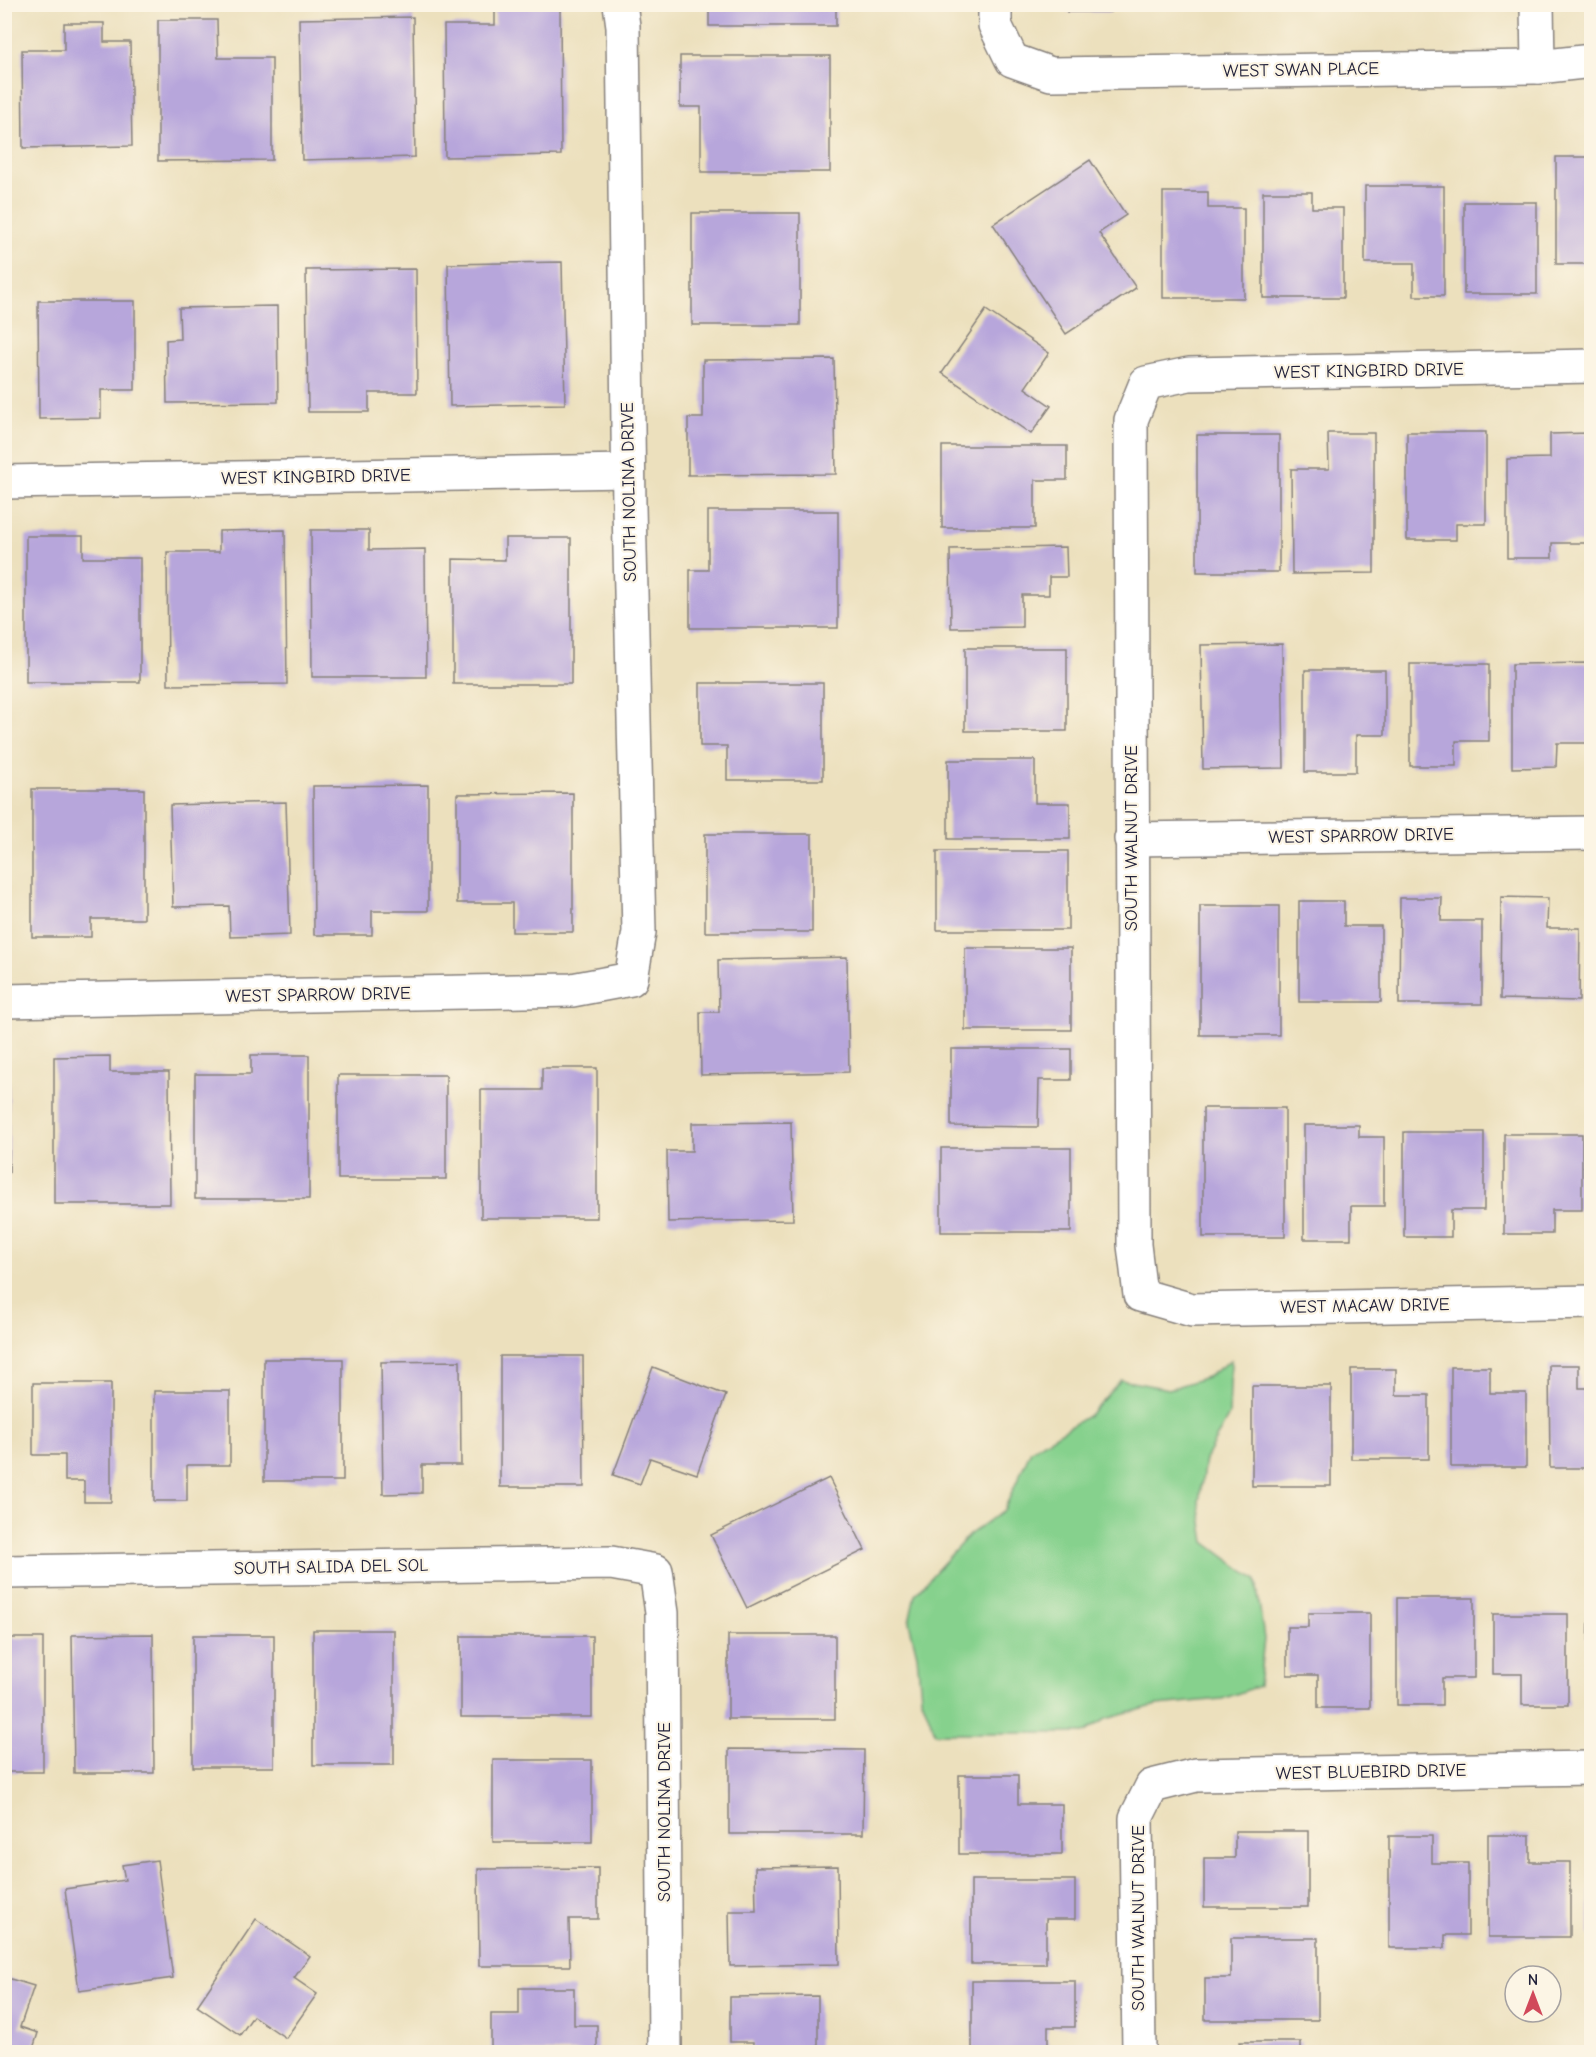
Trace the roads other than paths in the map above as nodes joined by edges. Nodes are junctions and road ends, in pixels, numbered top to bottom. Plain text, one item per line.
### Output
1 (620, 4) edge
2 (995, 4) edge
3 (1537, 4) edge
4 (1592, 61) edge
5 (1538, 67) junction
6 (1592, 366) edge
7 (1146, 383) joint
8 (628, 471) junction
9 (4, 482) edge
10 (1592, 833) edge
11 (1131, 839) junction
12 (631, 979) joint
13 (4, 1001) edge
14 (1140, 1295) joint
15 (1592, 1302) edge
16 (656, 1571) joint
17 (4, 1572) edge
18 (1592, 1768) edge
19 (1152, 1786) joint
20 (665, 2052) edge
21 (1139, 2052) edge

1 - 8 street, SOUTH NOLINA DRIVE
2 - 5 street, WEST SWAN PLACE
3 - 5 street
4 - 5 street, WEST SWAN PLACE
6 - 7 street, WEST KINGBIRD DRIVE
7 - 11 street, SOUTH WALNUT DRIVE
8 - 9 street, WEST KINGBIRD DRIVE
8 - 12 street, SOUTH NOLINA DRIVE
10 - 11 street, WEST SPARROW DRIVE
11 - 14 street, SOUTH WALNUT DRIVE
12 - 13 street, WEST SPARROW DRIVE
14 - 15 street, WEST MACAW DRIVE
16 - 17 street, SOUTH SALIDA DEL SOL
16 - 20 street, SOUTH NOLINA DRIVE
18 - 19 street, WEST BLUEBIRD DRIVE
19 - 21 street, SOUTH WALNUT DRIVE

